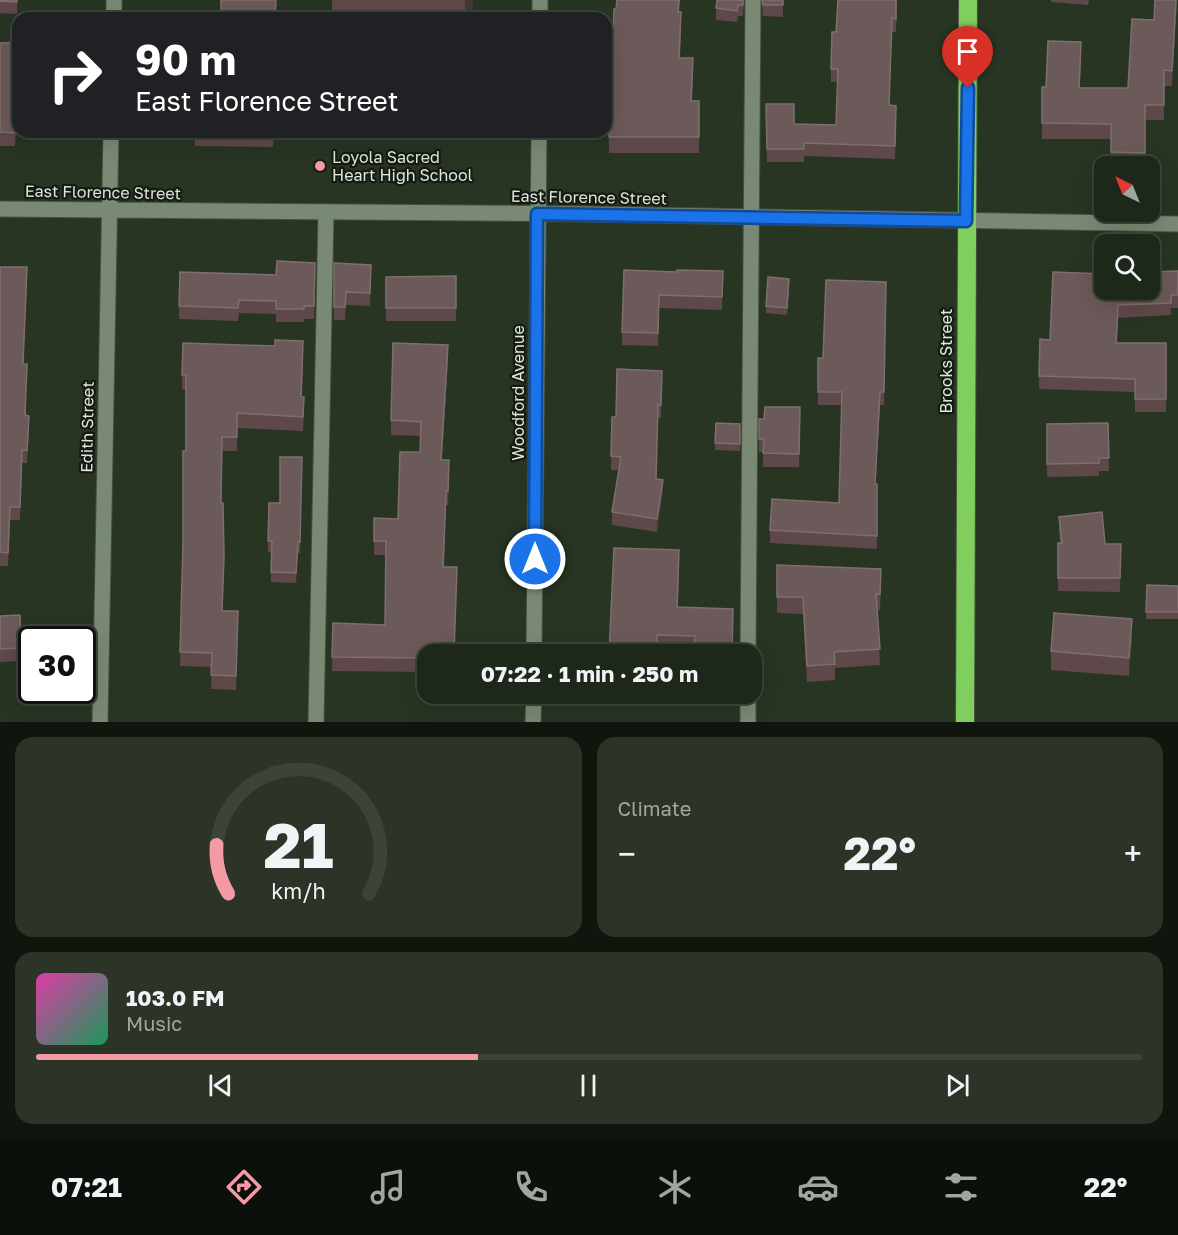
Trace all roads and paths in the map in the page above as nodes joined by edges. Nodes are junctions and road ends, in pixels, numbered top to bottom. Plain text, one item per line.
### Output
1 (753, 0) edge
2 (968, 0) edge
3 (111, 138) edge
4 (539, 138) edge
5 (0, 209) edge
6 (109, 210) junction
7 (326, 212) junction
8 (537, 214) junction
9 (751, 218) junction
10 (966, 221) junction
11 (1178, 224) edge
12 (534, 644) edge
13 (748, 644) edge
14 (534, 704) edge
15 (748, 704) edge
16 (100, 722) edge
17 (316, 722) edge
18 (533, 722) edge
19 (748, 722) edge
20 (964, 722) edge

1 - 9 street
2 - 10 highway, Brooks Street
3 - 6 street, Edith Street
4 - 8 street, Woodford Avenue
5 - 6 street, East Florence Street
6 - 7 street, East Florence Street
6 - 16 street, Edith Street
7 - 8 street, East Florence Street
7 - 17 street
8 - 9 street, East Florence Street
8 - 12 street, Woodford Avenue
9 - 10 street, East Florence Street
9 - 13 street
10 - 11 street, East Florence Street
10 - 20 highway, Brooks Street
14 - 18 street
15 - 19 street

